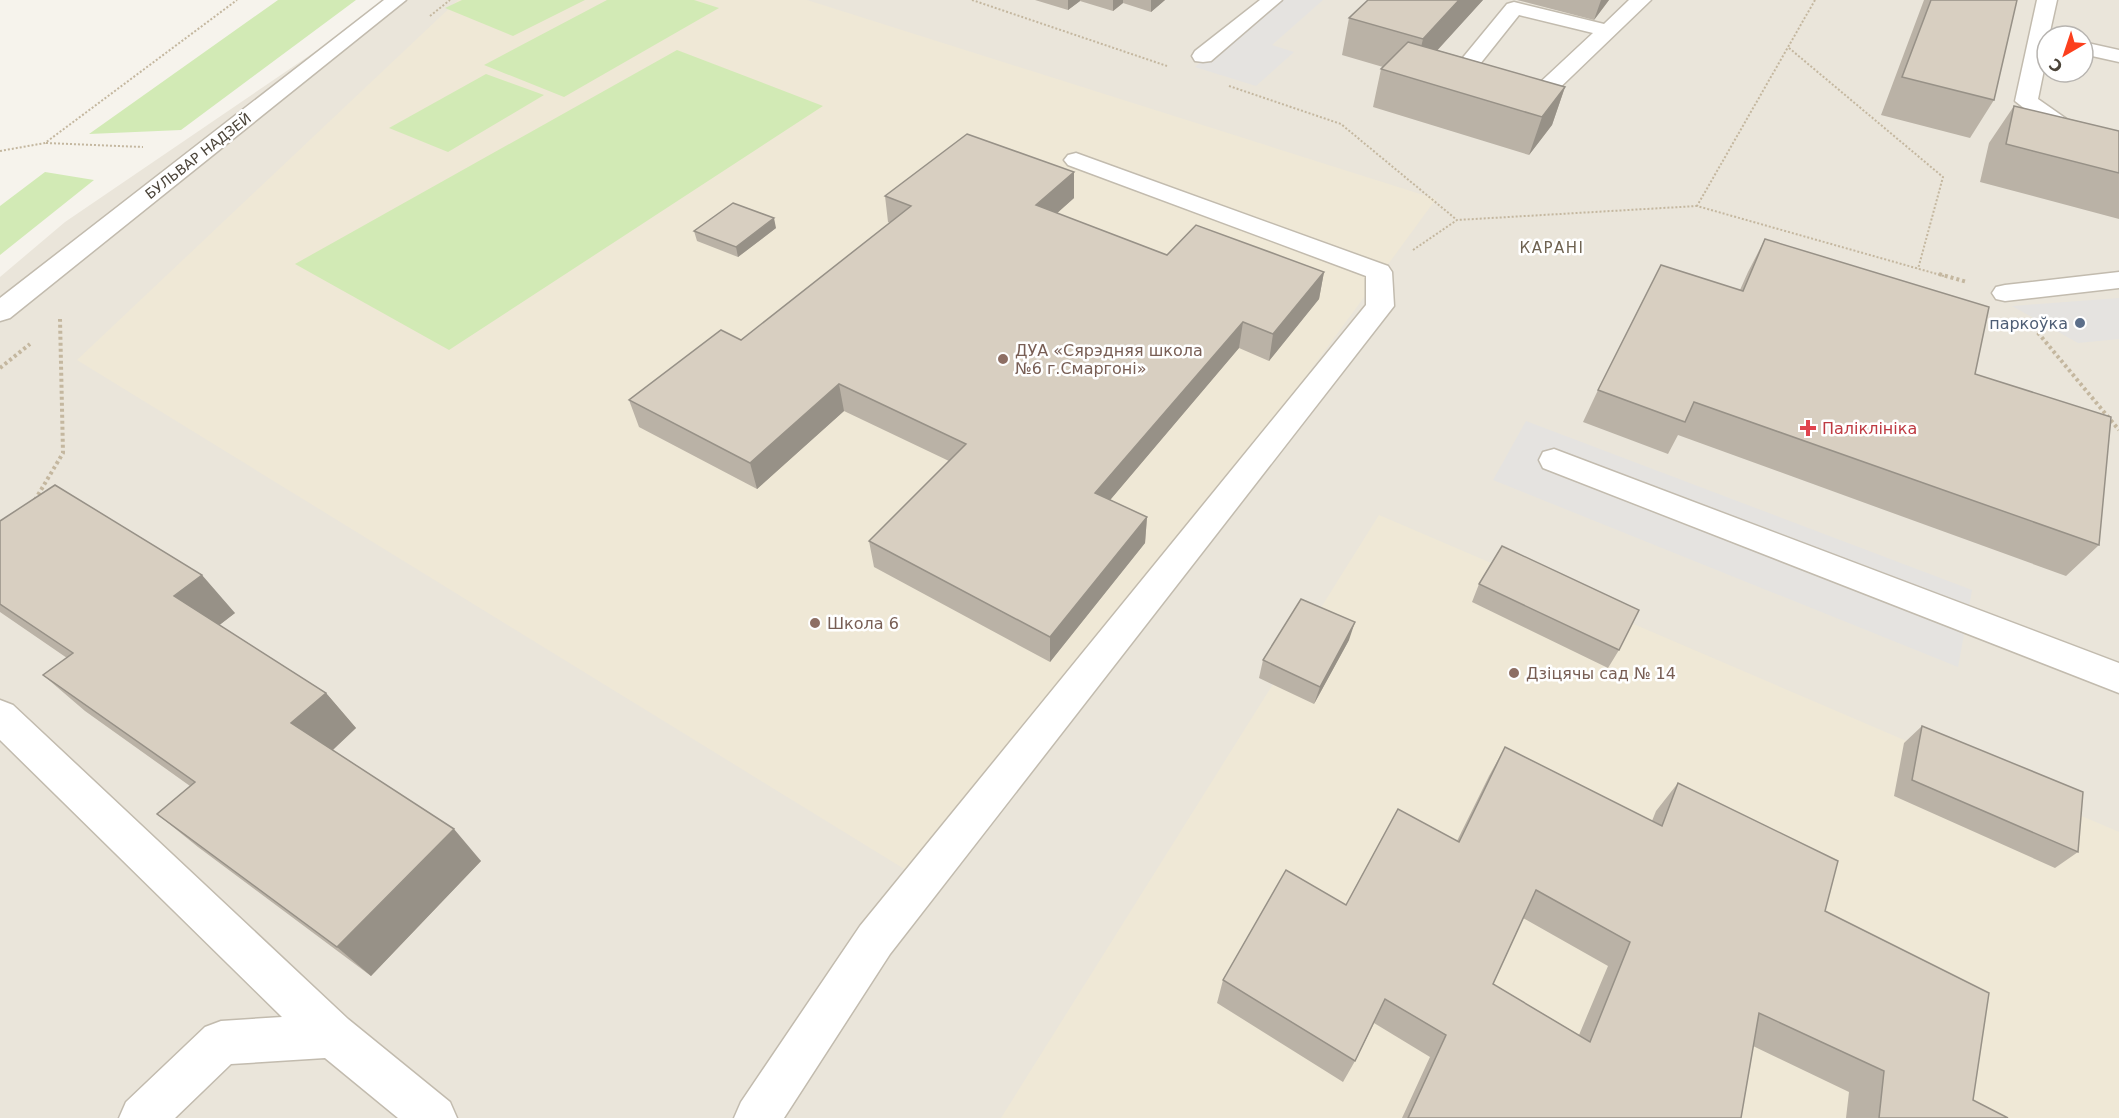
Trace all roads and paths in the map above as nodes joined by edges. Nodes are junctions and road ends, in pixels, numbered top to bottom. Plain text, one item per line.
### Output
1 (237, 0) edge
2 (396, 0) edge
3 (972, 0) edge
4 (1272, 0) edge
5 (1641, 0) edge
6 (1815, 0) edge
7 (2048, 0) edge
8 (2045, 24) edge
9 (1609, 31) junction
10 (1790, 48) junction
11 (2095, 51) edge
12 (1203, 56) dead end
13 (2119, 56) edge
14 (1173, 68) dead end
15 (2035, 72) edge
16 (1229, 86) dead end
17 (2119, 140) edge
18 (45, 143) junction
19 (144, 147) dead end
20 (0, 152) edge
21 (1076, 160) dead end
22 (1697, 206) junction
23 (1457, 220) junction
24 (1918, 268) junction
25 (1379, 272) junction
26 (2119, 280) edge
27 (2005, 293) junction
28 (0, 312) edge
29 (60, 319) dead end
30 (2119, 430) edge
31 (1554, 460) dead end
32 (34, 502) edge
33 (2119, 678) edge
34 (0, 716) edge
35 (332, 1035) junction
36 (142, 1118) edge
37 (434, 1118) edge
38 (757, 1118) edge

1 - 18 path
2 - 28 street, БУЛЬВАР НАДЗЕЙ
3 - 14 path
4 - 12 street
5 - 9 street
6 - 10 path
7 - 8 street
9 - 9 street
10 - 22 path
10 - 24 path
11 - 13 street
15 - 17 street
16 - 23 path
18 - 19 path
18 - 20 path
21 - 25 street
22 - 23 path
22 - 24 path
23 - 25 path
24 - 27 path
25 - 38 street
26 - 27 street
27 - 30 path
29 - 32 path
31 - 33 street
34 - 35 street
35 - 36 street
35 - 37 street

